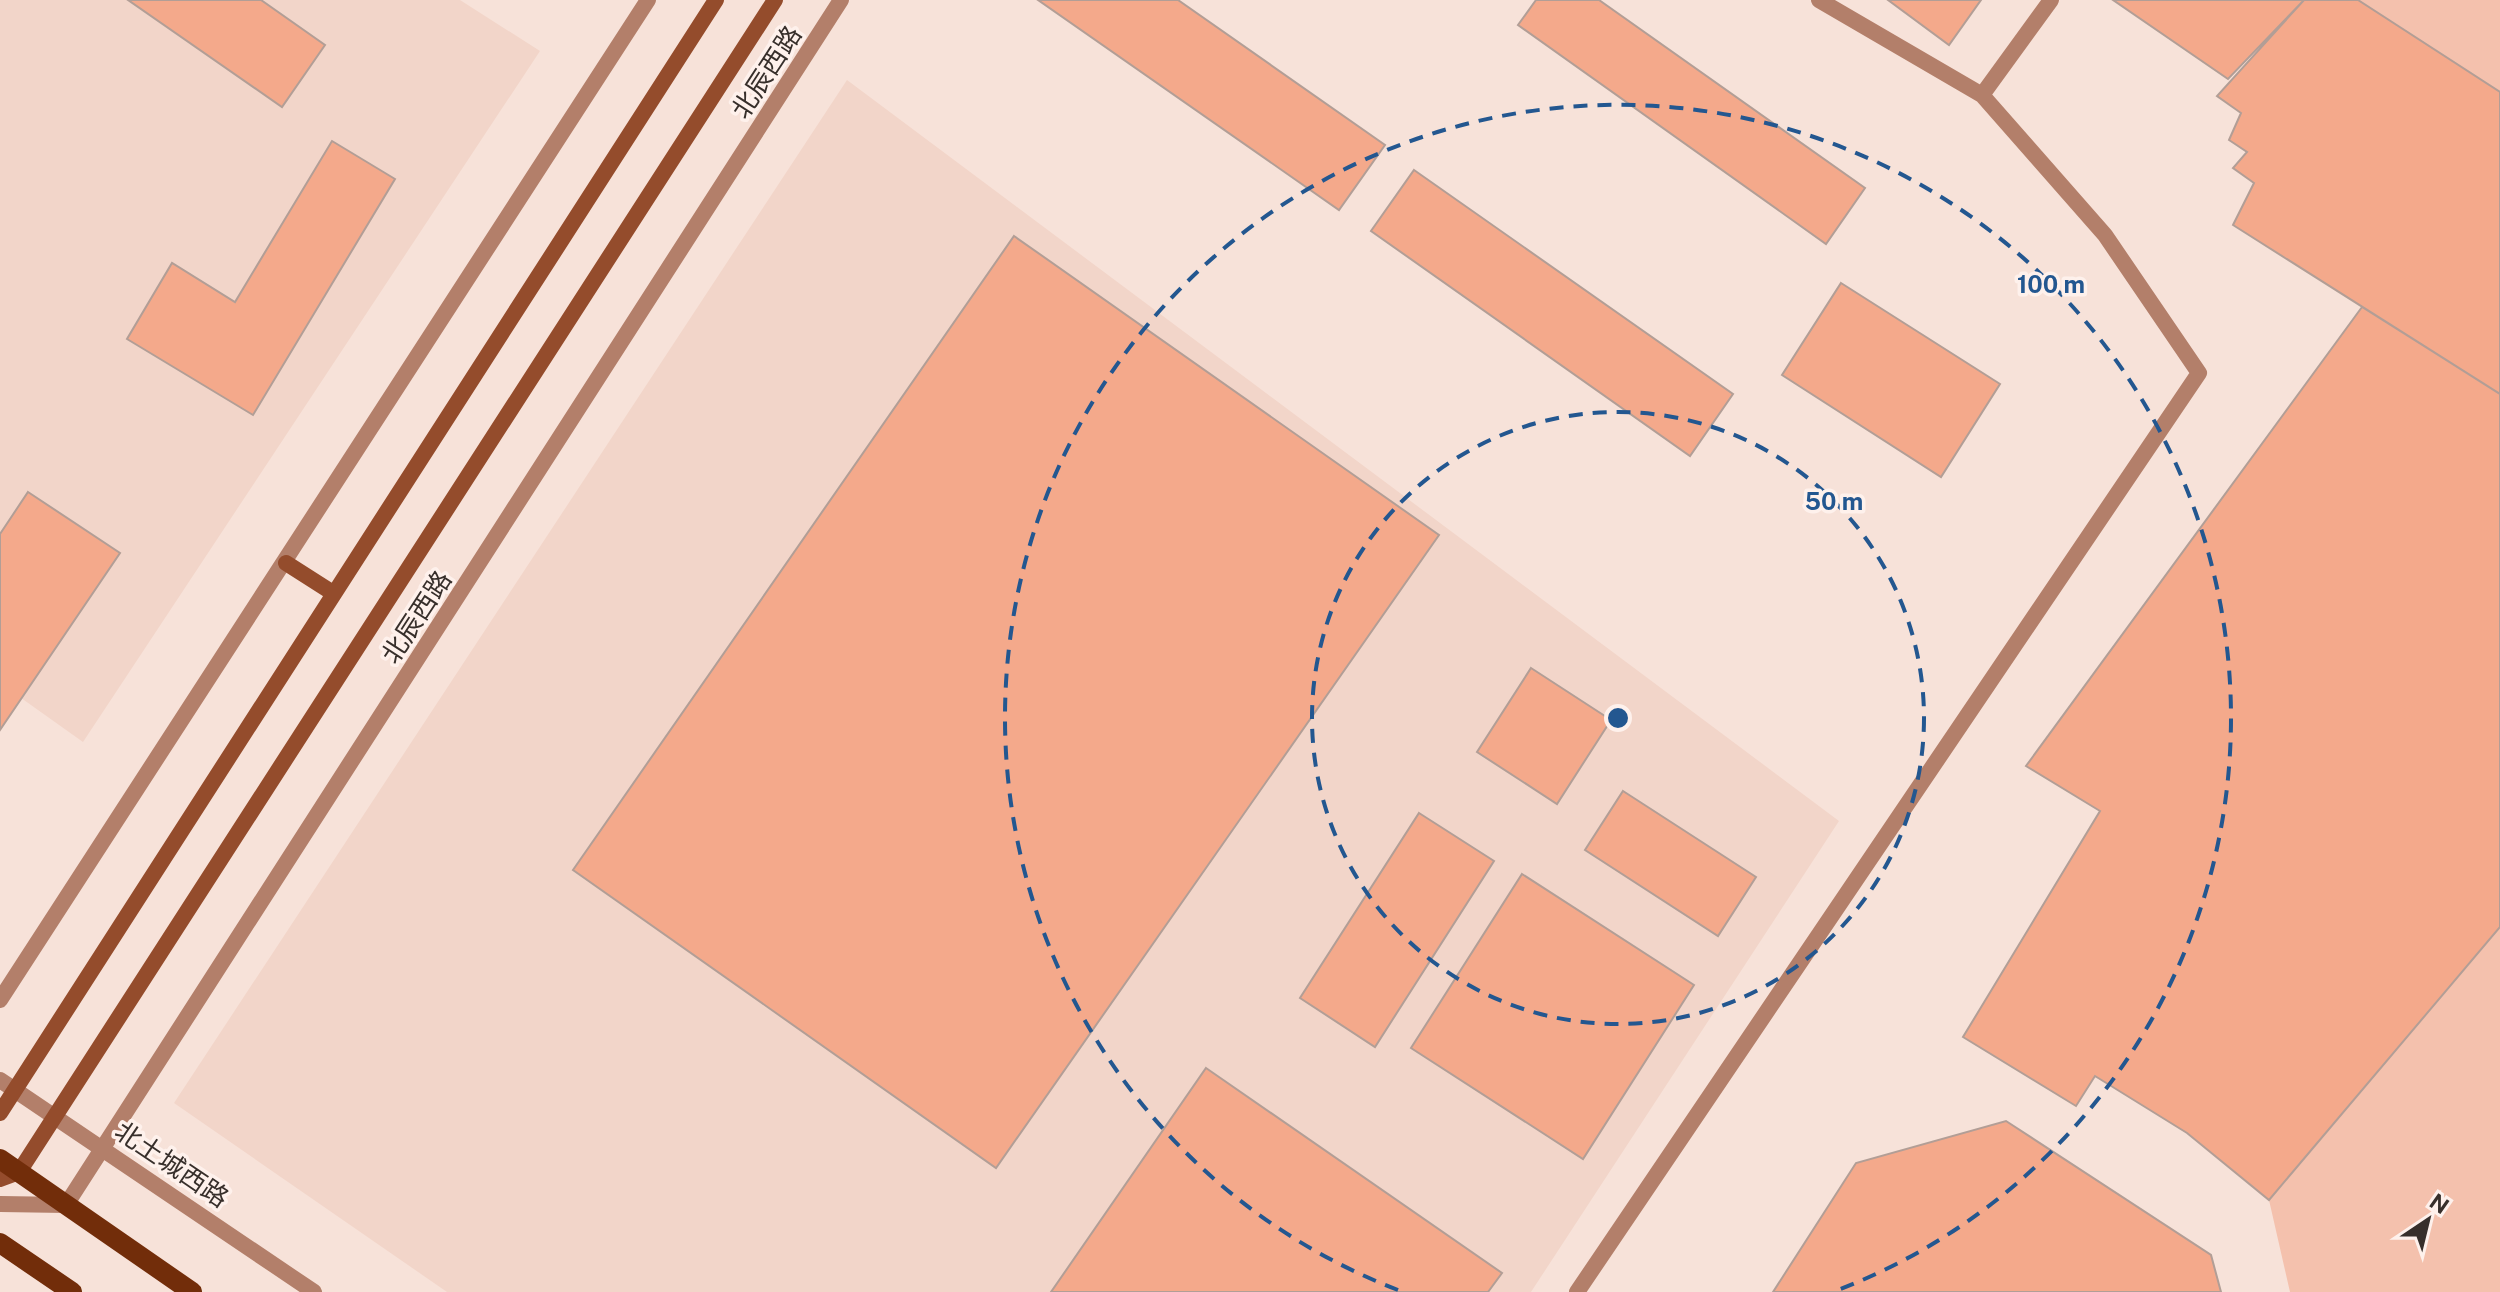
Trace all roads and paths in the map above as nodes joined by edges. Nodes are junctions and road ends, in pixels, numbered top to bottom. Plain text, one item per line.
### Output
1 (648, 0) edge
2 (716, 0) edge
3 (775, 0) edge
4 (841, 0) edge
5 (1819, 0) edge
6 (2051, 0) edge
7 (1982, 95) junction
8 (286, 563) junction
9 (333, 593) junction
10 (0, 1000) edge
11 (0, 1080) edge
12 (15, 1090) junction
13 (0, 1113) edge
14 (55, 1116) junction
15 (103, 1148) junction
16 (0, 1159) edge
17 (10, 1176) edge
18 (0, 1204) edge
19 (66, 1205) junction
20 (0, 1243) edge
21 (72, 1292) edge
22 (192, 1292) edge
23 (314, 1292) edge
24 (1577, 1292) edge

1 - 8 street
2 - 9 main road
3 - 14 main road, 北辰西路
4 - 15 street, 北辰西路
5 - 7 street
6 - 7 street
7 - 24 street
8 - 9 main road
8 - 10 street
9 - 12 main road
11 - 12 street, 北土城西路
12 - 13 main road
12 - 14 street, 北土城西路
14 - 15 street, 北土城西路
14 - 17 main road, 北辰西路
15 - 19 street, 北辰西路
15 - 23 street, 北土城西路
16 - 17 main road
17 - 19 main road
18 - 19 street
19 - 22 main road
20 - 21 main road

